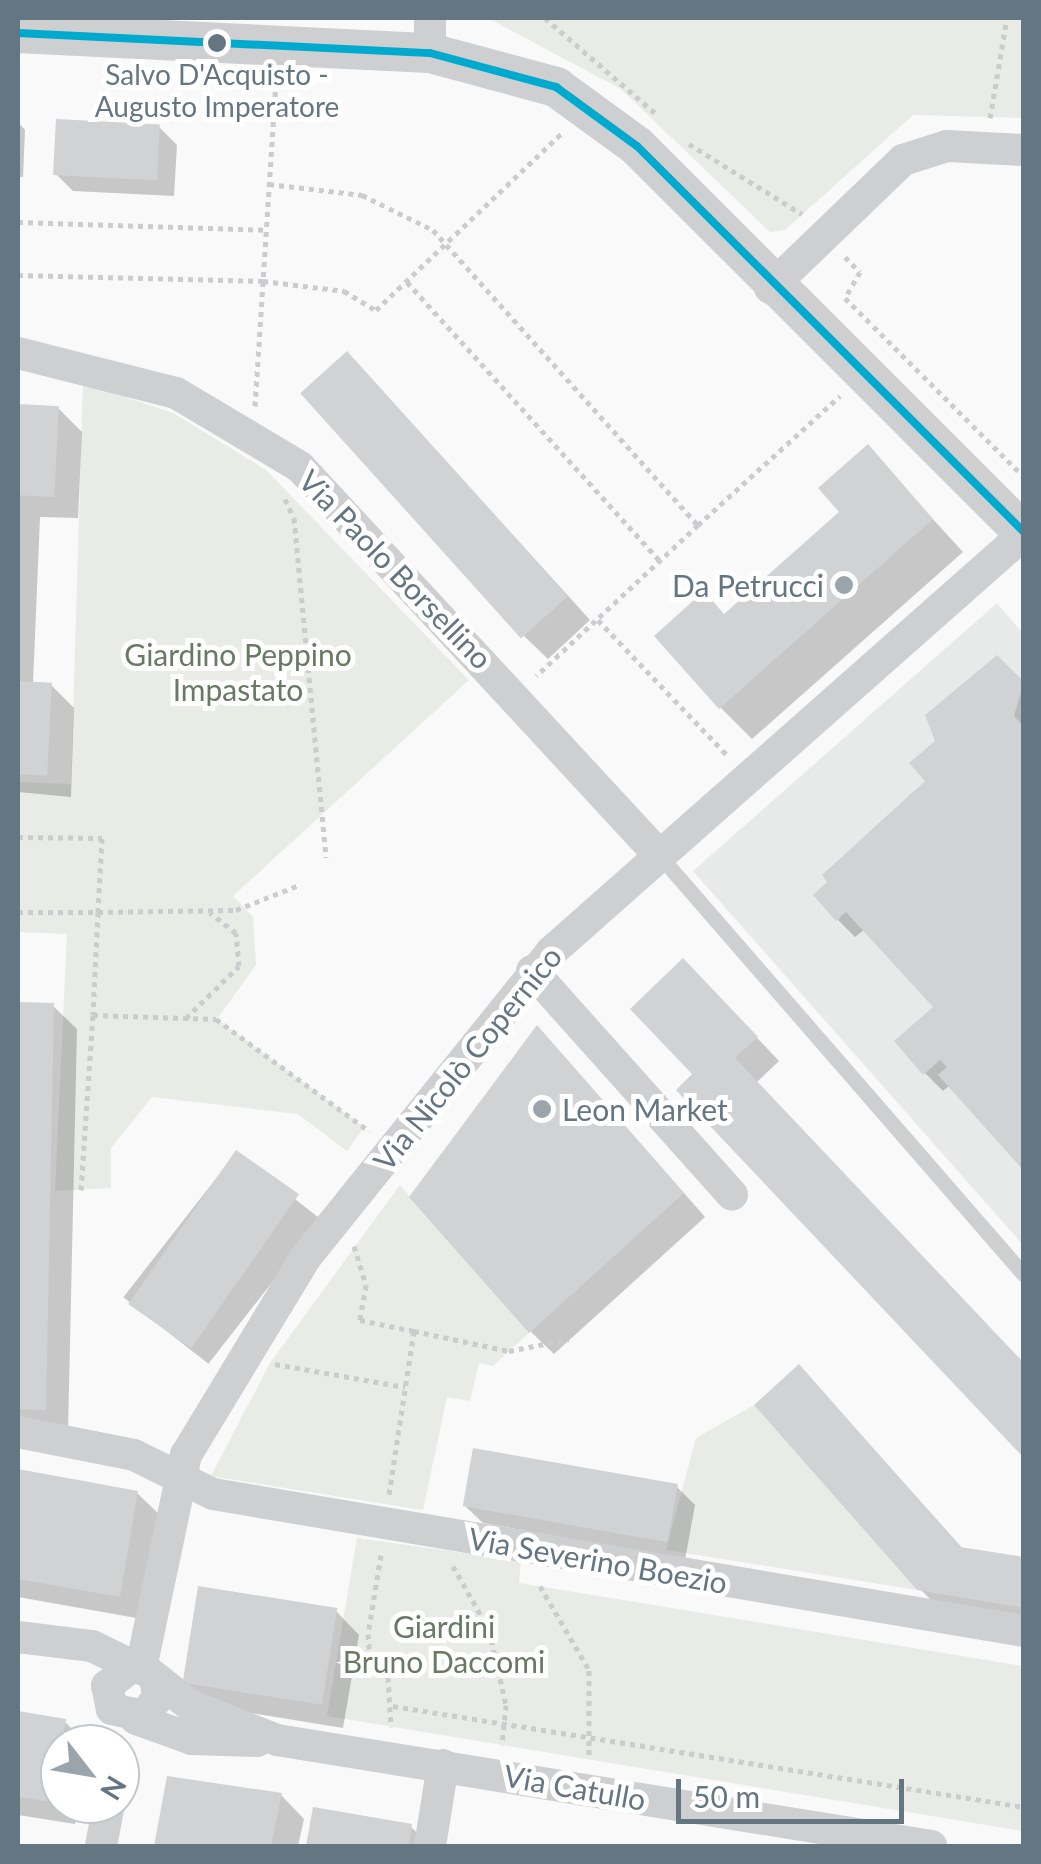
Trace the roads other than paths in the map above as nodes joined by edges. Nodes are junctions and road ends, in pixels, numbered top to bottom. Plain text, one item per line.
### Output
1 (431, 28) edge
2 (18, 34) edge
3 (1024, 150) edge
4 (770, 288) junction
5 (18, 353) edge
6 (1024, 534) edge
7 (660, 855) junction
8 (532, 971) junction
9 (732, 1195) dead end
10 (1024, 1275) edge
11 (18, 1432) edge
12 (176, 1478) junction
13 (1024, 1631) edge
14 (18, 1637) edge
15 (143, 1672) junction
16 (121, 1718) edge
17 (277, 1740) junction
18 (443, 1765) junction
19 (430, 1846) edge
20 (931, 1846) edge

1 - 2 street
1 - 4 street
3 - 4 street
4 - 6 street
5 - 7 street, Via Paolo Borsellino
6 - 7 street, Via Nicolò Copernico
7 - 8 street, Via Nicolò Copernico
7 - 10 lane
8 - 9 street
8 - 12 street, Via Nicolò Copernico
11 - 12 street, Via Severino Boezio
12 - 13 street, Via Severino Boezio
12 - 15 street, Via Nicolò Copernico
14 - 15 street, Via Catullo
14 - 16 street, Via Catullo
15 - 16 street
15 - 16 street, Via Nicolò Copernico
15 - 17 street, Via Catullo
16 - 17 street, Via Catullo
17 - 18 street, Via Catullo
18 - 19 street
18 - 20 street, Via Catullo

